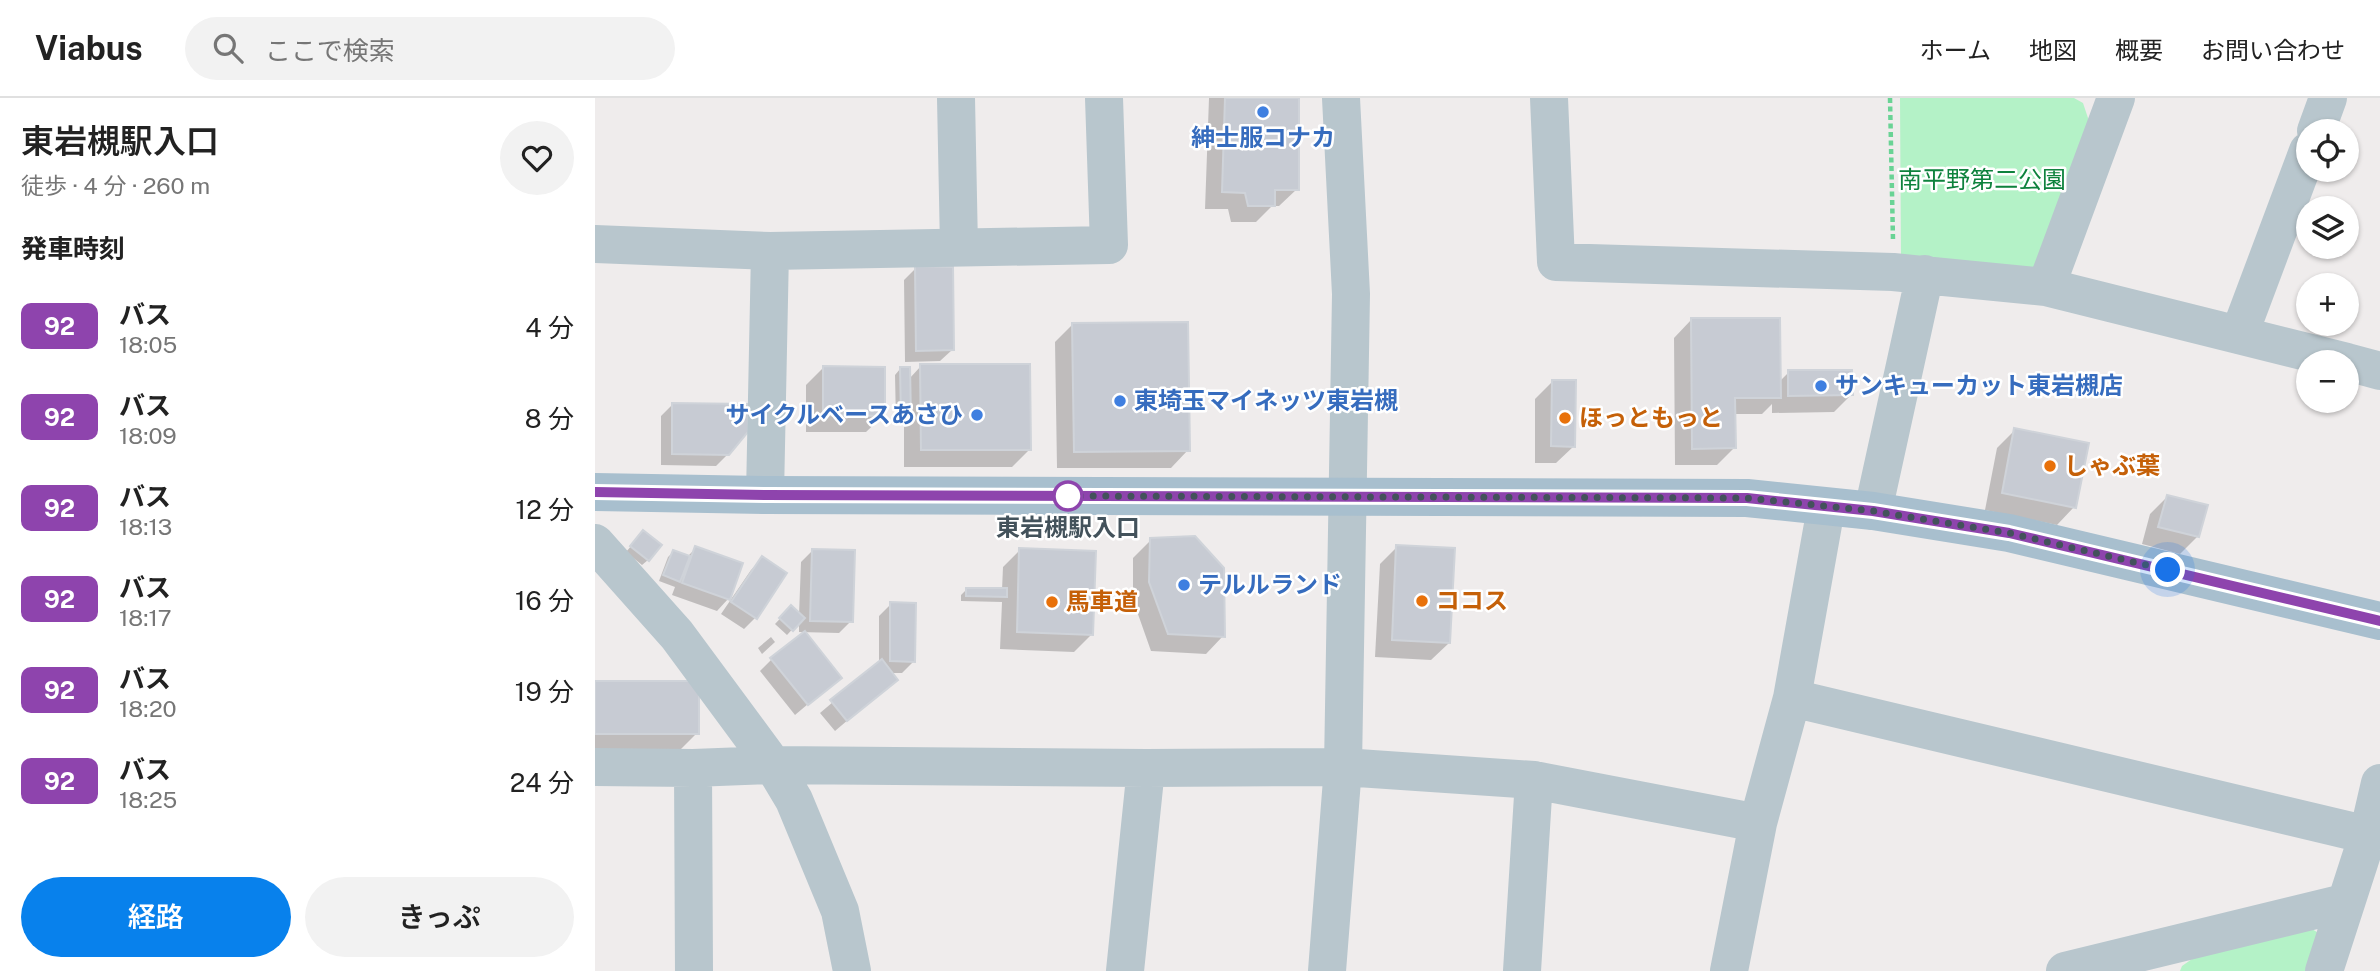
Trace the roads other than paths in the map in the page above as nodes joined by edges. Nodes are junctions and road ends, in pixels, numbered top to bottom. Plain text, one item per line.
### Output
1 (956, 98) edge
2 (1104, 98) edge
3 (1341, 98) edge
4 (1549, 98) edge
5 (2328, 98) edge
6 (2114, 99) edge
7 (2320, 119) edge
8 (2296, 182) edge
9 (595, 244) edge
10 (959, 247) junction
11 (770, 251) junction
12 (1909, 273) junction
13 (2046, 287) junction
14 (2239, 335) junction
15 (2299, 350) edge
16 (2359, 365) edge
17 (2380, 371) edge
18 (595, 492) edge
19 (765, 495) junction
20 (1347, 497) junction
21 (1826, 508) junction
22 (1873, 511) junction
23 (595, 543) edge
24 (2380, 621) edge
25 (1792, 698) junction
26 (773, 765) junction
27 (595, 767) edge
28 (1343, 767) junction
29 (694, 768) junction
30 (1146, 768) junction
31 (1534, 780) junction
32 (2380, 783) edge
33 (1758, 823) junction
34 (2368, 835) junction
35 (2344, 903) junction
36 (694, 971) edge
37 (852, 971) edge
38 (1125, 971) edge
39 (1327, 971) edge
40 (1522, 971) edge
41 (1729, 971) edge
42 (2065, 971) edge
43 (2324, 971) edge

1 - 10 street
2 - 10 street
3 - 20 street
4 - 12 street
5 - 7 street
6 - 13 street
8 - 14 street
9 - 11 street
10 - 11 street
11 - 19 street
12 - 13 street
12 - 22 street
13 - 14 street
14 - 15 street
16 - 17 street
18 - 19 main road
19 - 20 main road
20 - 21 main road
20 - 28 street
21 - 22 main road
21 - 25 street
22 - 24 main road
23 - 26 street
25 - 33 street
25 - 34 street
26 - 29 street
26 - 30 street
26 - 37 street
27 - 29 street
28 - 30 street
28 - 31 street
28 - 39 street
29 - 36 street
30 - 38 street
31 - 33 street
31 - 40 street
32 - 34 street
33 - 41 street
34 - 35 street
35 - 42 street
35 - 43 street

